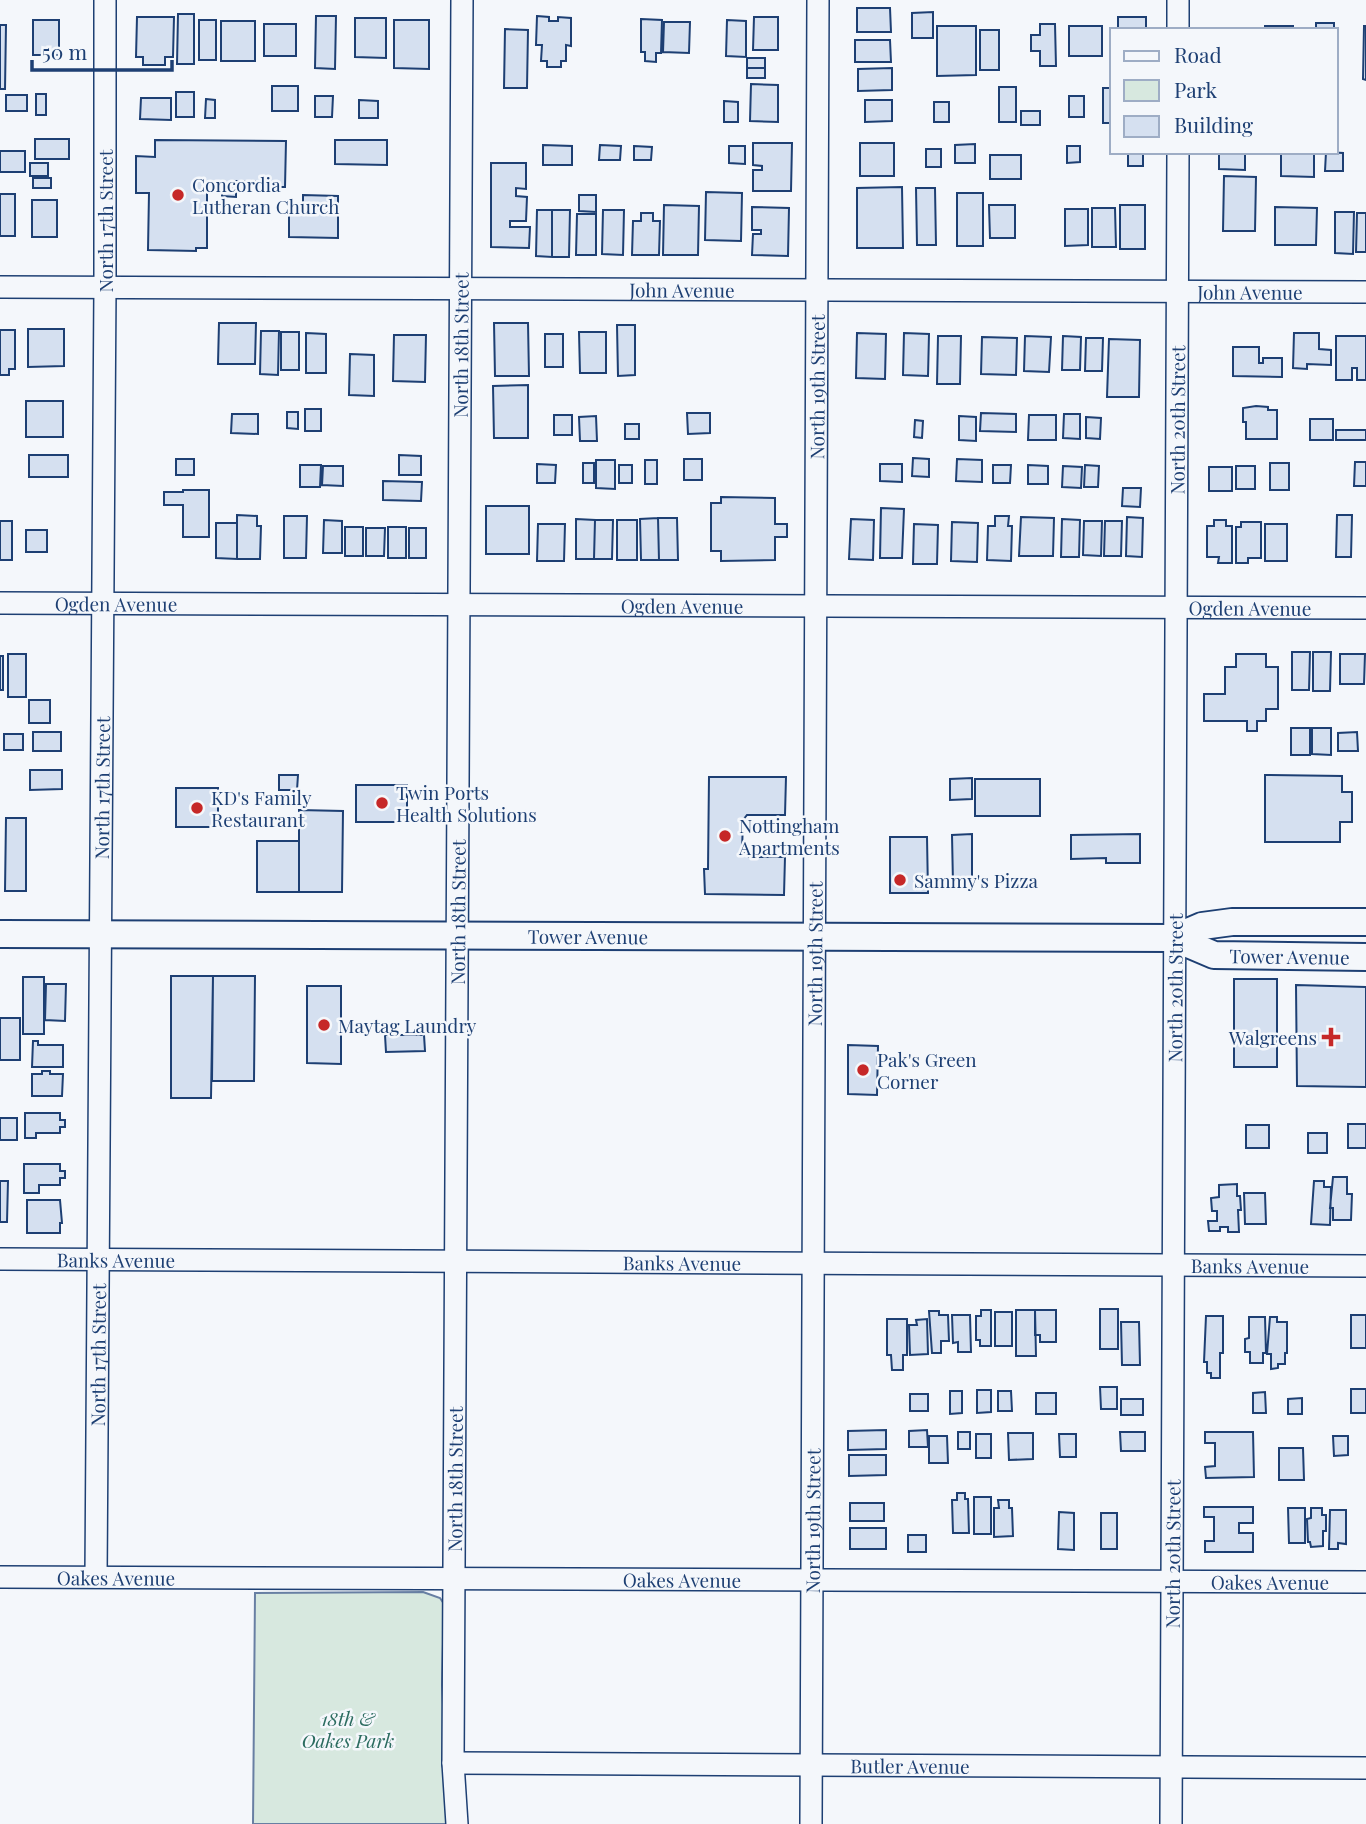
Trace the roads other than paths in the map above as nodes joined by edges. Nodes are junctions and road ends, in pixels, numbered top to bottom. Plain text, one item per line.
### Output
1 (105, 0) edge
2 (462, 0) edge
3 (818, 0) edge
4 (1178, 0) edge
5 (1178, 28) edge
6 (1178, 154) edge
7 (0, 287) edge
8 (105, 287) junction
9 (461, 288) junction
10 (817, 289) junction
11 (1177, 291) junction
12 (1366, 292) edge
13 (0, 603) edge
14 (102, 603) junction
15 (459, 604) junction
16 (816, 605) junction
17 (1176, 607) junction
18 (1366, 608) edge
19 (1366, 922) edge
20 (0, 933) edge
21 (100, 934) junction
22 (457, 935) junction
23 (815, 936) junction
24 (1174, 938) junction
25 (1366, 957) edge
26 (0, 1259) edge
27 (98, 1259) junction
28 (455, 1261) junction
29 (813, 1263) junction
30 (1173, 1265) junction
31 (1366, 1266) edge
32 (0, 1577) edge
33 (96, 1577) junction
34 (454, 1579) junction
35 (812, 1581) junction
36 (1172, 1582) junction
37 (1366, 1582) edge
38 (453, 1763) junction
39 (810, 1764) junction
40 (1171, 1767) junction
41 (1366, 1768) edge
42 (457, 1824) edge
43 (811, 1824) edge
44 (1171, 1824) edge

1 - 8 street, North 17th Street
2 - 9 street, North 18th Street
3 - 10 street, North 19th Street
4 - 5 street
6 - 11 street, North 20th Street
7 - 8 street, John Avenue
8 - 9 street, John Avenue
8 - 14 street, North 17th Street
9 - 10 street, John Avenue
9 - 15 street, North 18th Street
10 - 11 street, John Avenue
10 - 16 street, North 19th Street
11 - 12 street, John Avenue
11 - 17 street, North 20th Street
13 - 14 street, Ogden Avenue
14 - 15 street, Ogden Avenue
14 - 21 street, North 17th Street
15 - 16 street, Ogden Avenue
15 - 22 street, North 18th Street
16 - 17 street, Ogden Avenue
16 - 23 street, North 19th Street
17 - 18 street, Ogden Avenue
17 - 24 street, North 20th Street
19 - 24 main road, Tower Avenue
20 - 21 main road, Tower Avenue
21 - 22 main road, Tower Avenue
21 - 27 street, North 17th Street
22 - 23 main road, Tower Avenue
22 - 28 street, North 18th Street
23 - 24 main road, Tower Avenue
23 - 29 street, North 19th Street
24 - 25 main road, Tower Avenue
24 - 30 street, North 20th Street
26 - 27 street, Banks Avenue
27 - 28 street, Banks Avenue
27 - 33 street, North 17th Street
28 - 29 street, Banks Avenue
28 - 34 street, North 18th Street
29 - 30 street, Banks Avenue
29 - 35 street, North 19th Street
30 - 31 street, Banks Avenue
30 - 36 street, North 20th Street
32 - 33 street, Oakes Avenue
33 - 34 street, Oakes Avenue
34 - 35 street, Oakes Avenue
34 - 38 street, North 18th Street
35 - 36 street, Oakes Avenue
35 - 39 street, North 19th Street
36 - 37 street, Oakes Avenue
36 - 40 street, North 20th Street
38 - 39 street, Butler Avenue
38 - 42 street, North 18th Street
39 - 40 street, Butler Avenue
39 - 43 street, North 19th Street
40 - 41 street, Butler Avenue
40 - 44 street, North 20th Street

